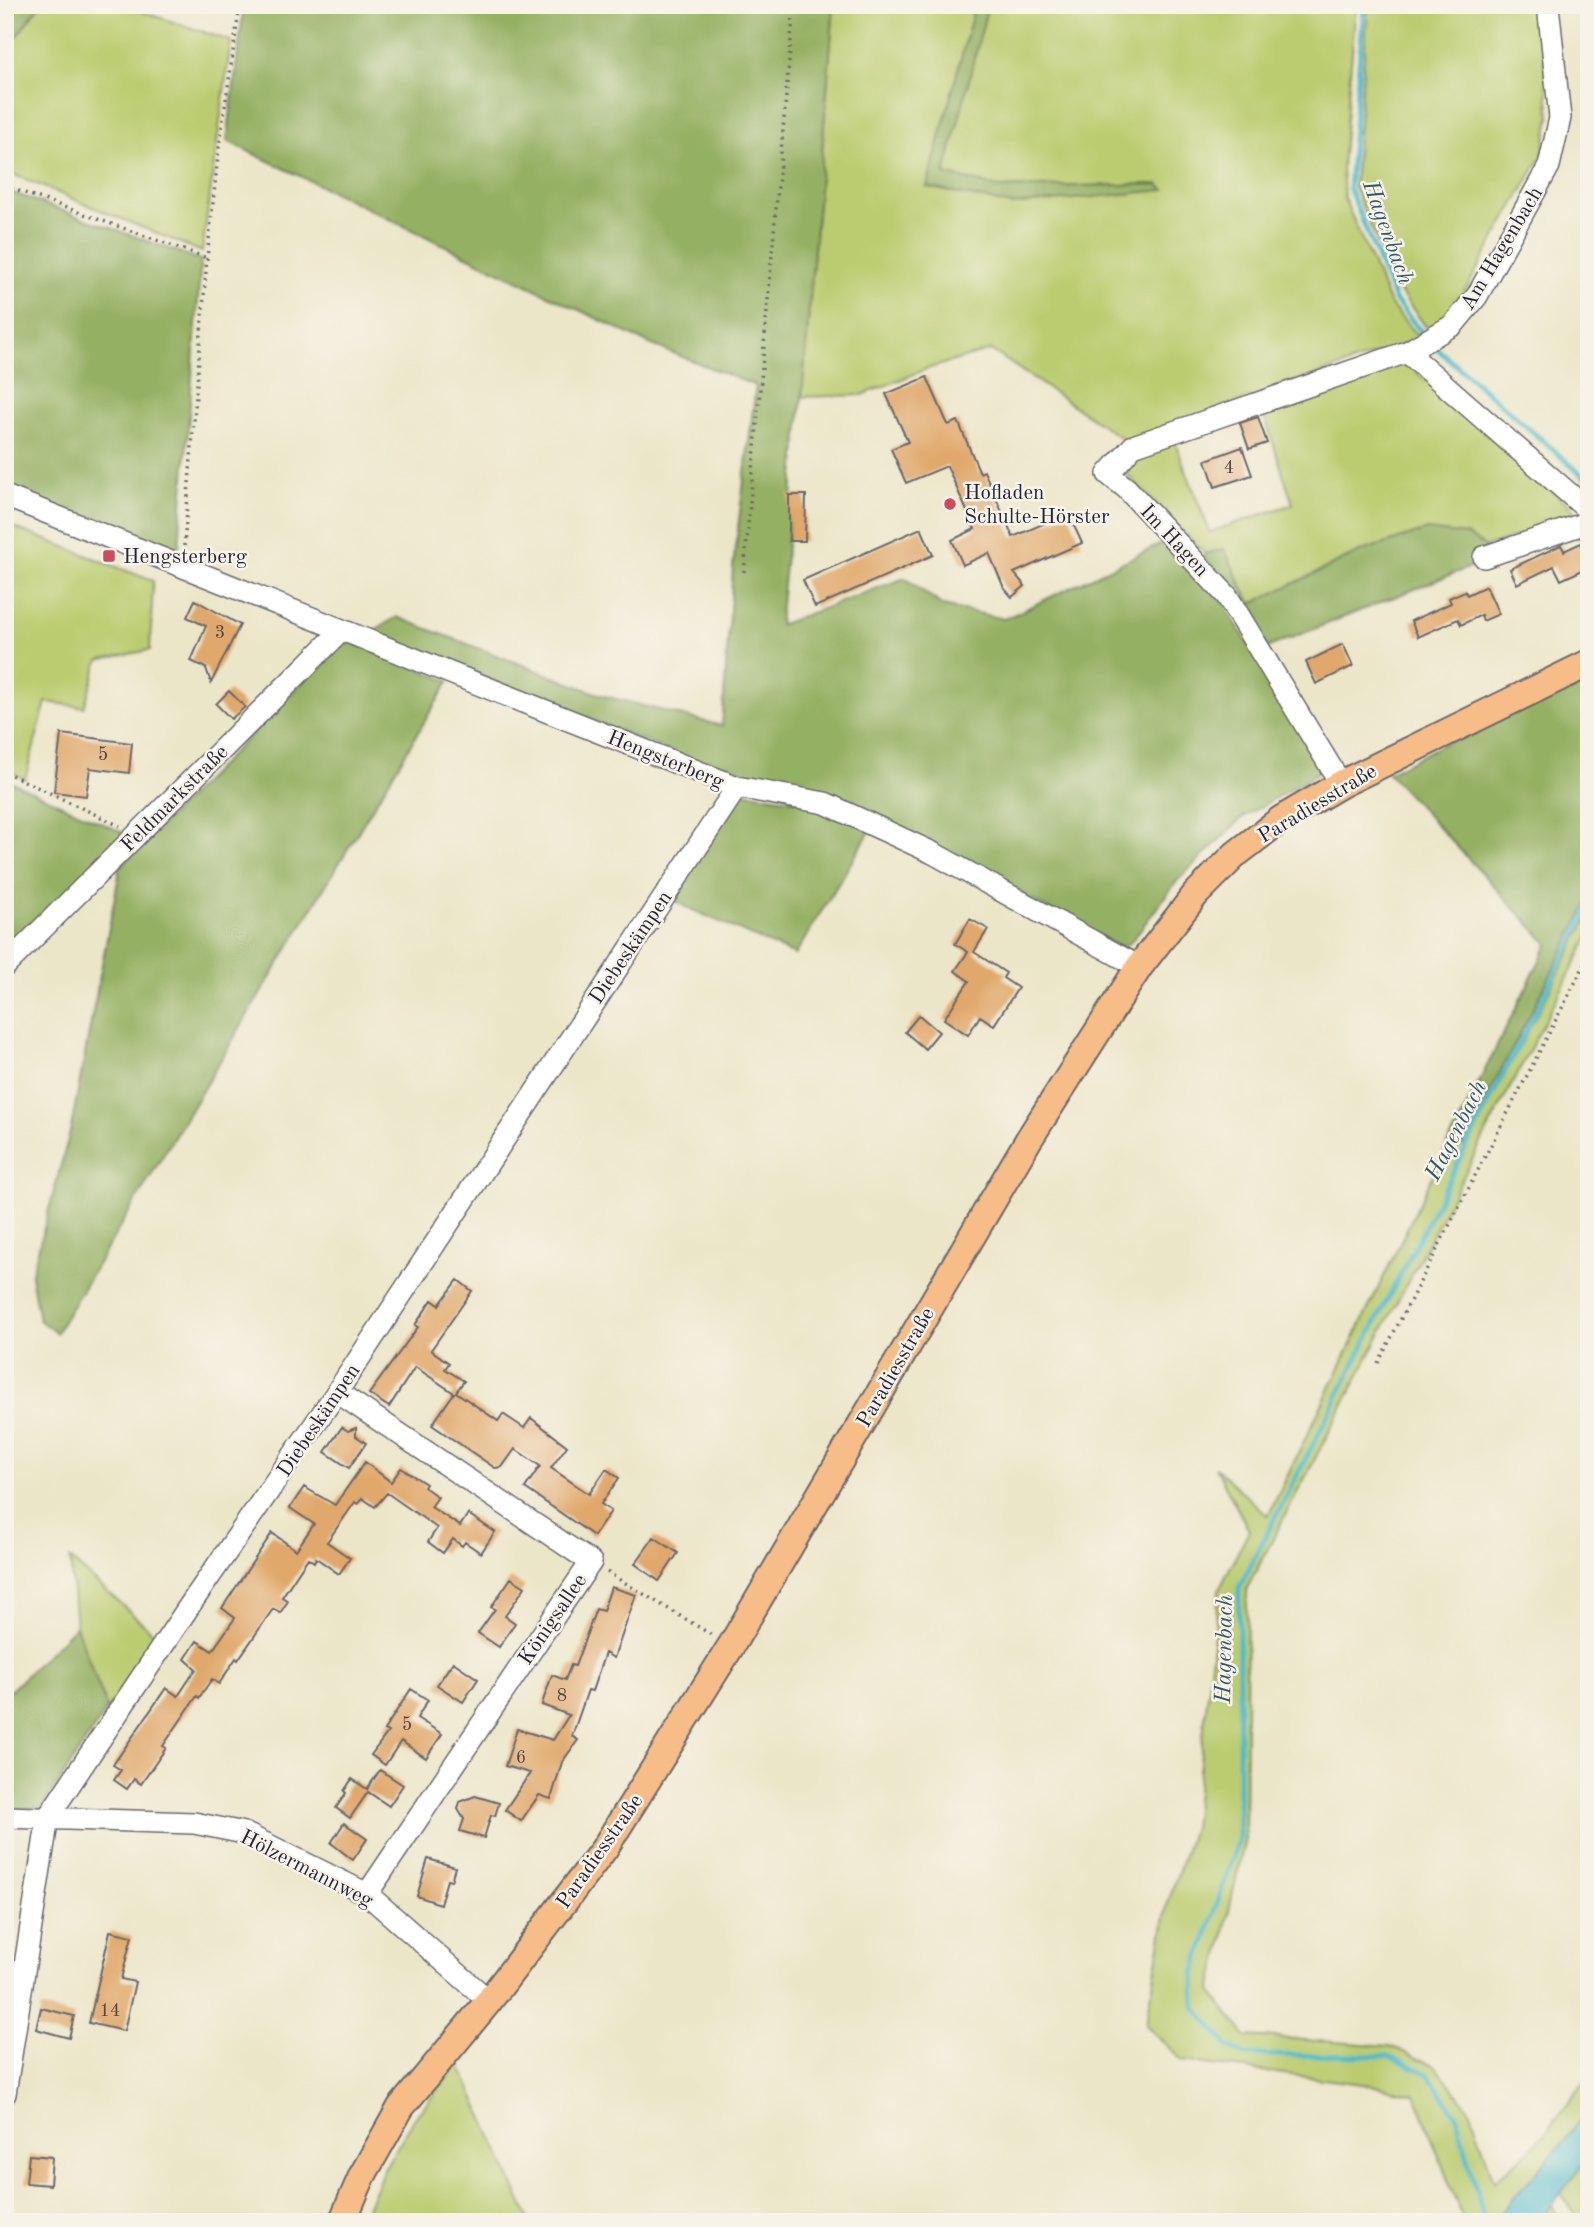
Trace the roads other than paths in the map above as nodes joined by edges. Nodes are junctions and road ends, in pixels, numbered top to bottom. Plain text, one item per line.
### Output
1 (1548, 5) edge
2 (1408, 352) junction
3 (5, 496) edge
4 (1589, 511) edge
5 (1589, 522) edge
6 (1484, 557) dead end
7 (342, 629) junction
8 (1589, 663) edge
9 (1341, 784) junction
10 (737, 787) junction
11 (5, 967) edge
12 (1139, 967) junction
13 (337, 1392) junction
14 (5, 1817) edge
15 (48, 1817) junction
16 (367, 1894) junction
17 (489, 2001) junction
18 (5, 2094) edge
19 (342, 2222) edge

1 - 2 street, Am Hagenbach
2 - 4 street
2 - 9 street, Im Hagen
3 - 7 street, Hengsterberg
5 - 6 street
7 - 10 street, Hengsterberg
7 - 11 street, Feldmarkstraße
8 - 9 main road, Paradiesstraße
9 - 12 main road, Paradiesstraße
10 - 12 street, Hengsterberg
10 - 13 street, Diebeskämpen
12 - 17 main road, Paradiesstraße
13 - 15 street, Diebeskämpen
13 - 16 street, Königsallee
14 - 15 street, Hölzermannweg
15 - 16 street, Hölzermannweg
15 - 18 street, Diebeskämpen
16 - 17 street, Hölzermannweg
17 - 19 main road, Paradiesstraße

